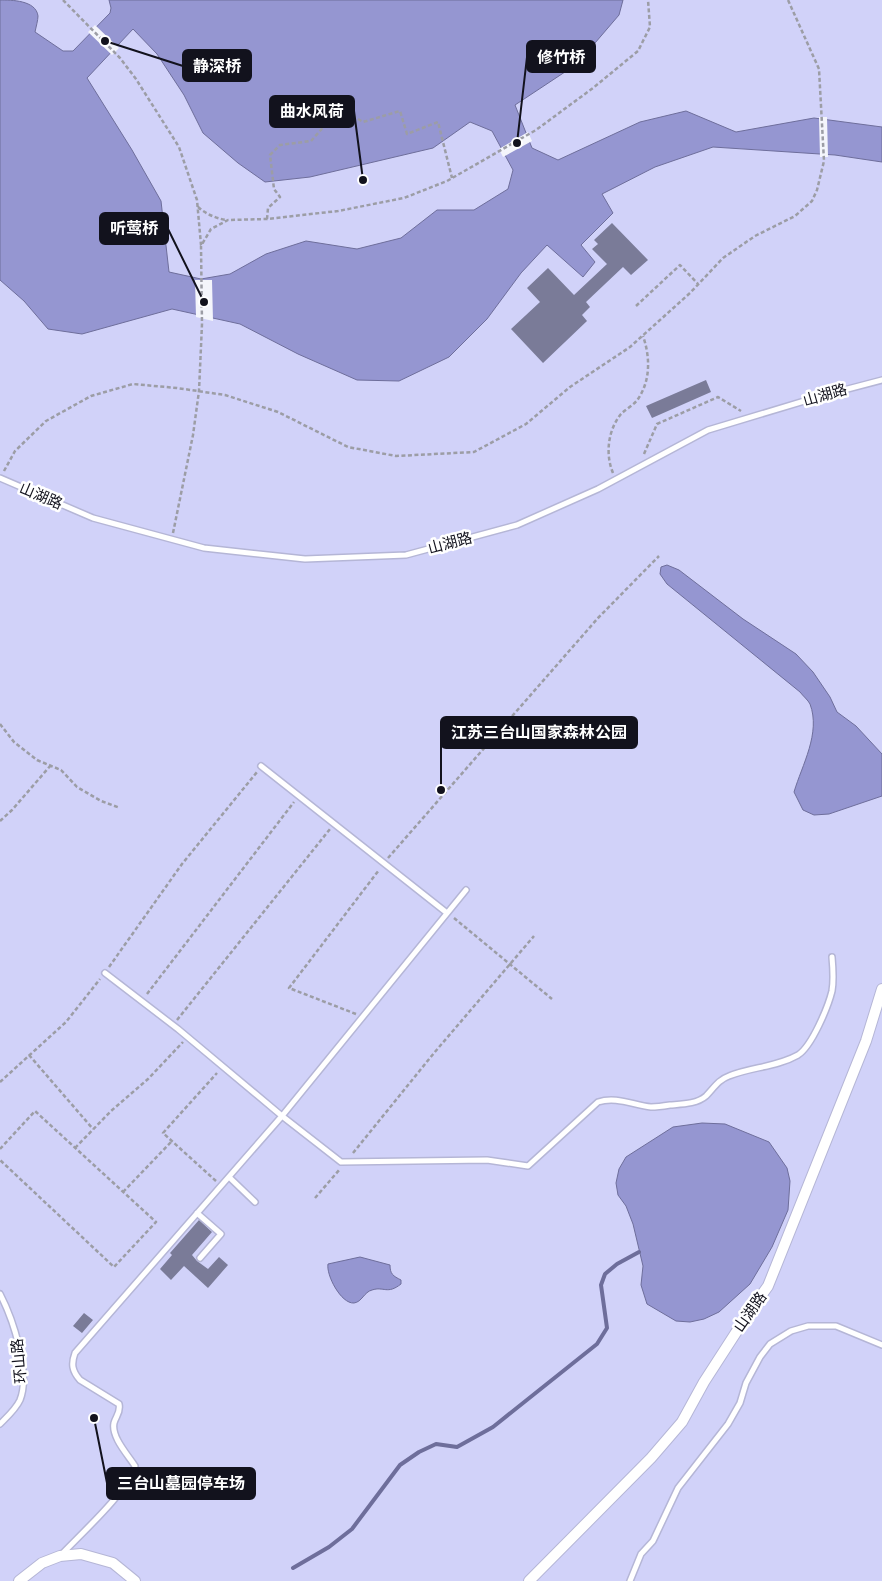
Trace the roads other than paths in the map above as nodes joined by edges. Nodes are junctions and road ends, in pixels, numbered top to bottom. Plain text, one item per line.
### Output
1 (882, 380) edge
2 (0, 479) edge
3 (261, 766) road end
4 (466, 890) dead end
5 (447, 913) junction
6 (832, 957) dead end
7 (105, 973) road end
8 (882, 988) edge
9 (282, 1116) junction
10 (229, 1177) junction
11 (255, 1202) dead end
12 (197, 1213) junction
13 (200, 1258) dead end
14 (0, 1294) edge
15 (882, 1346) edge
16 (0, 1424) edge
17 (60, 1556) junction
18 (19, 1581) edge
19 (135, 1581) edge
20 (529, 1581) edge
21 (630, 1581) edge

1 - 2 lane, 山湖路
3 - 5 lane
4 - 5 lane
5 - 9 lane
6 - 9 lane
7 - 9 lane
8 - 20 street, 山湖路
9 - 10 lane
10 - 11 lane
10 - 12 lane
12 - 13 lane
12 - 17 lane
14 - 16 lane, 环山路
15 - 21 lane
17 - 18 street
17 - 19 street

